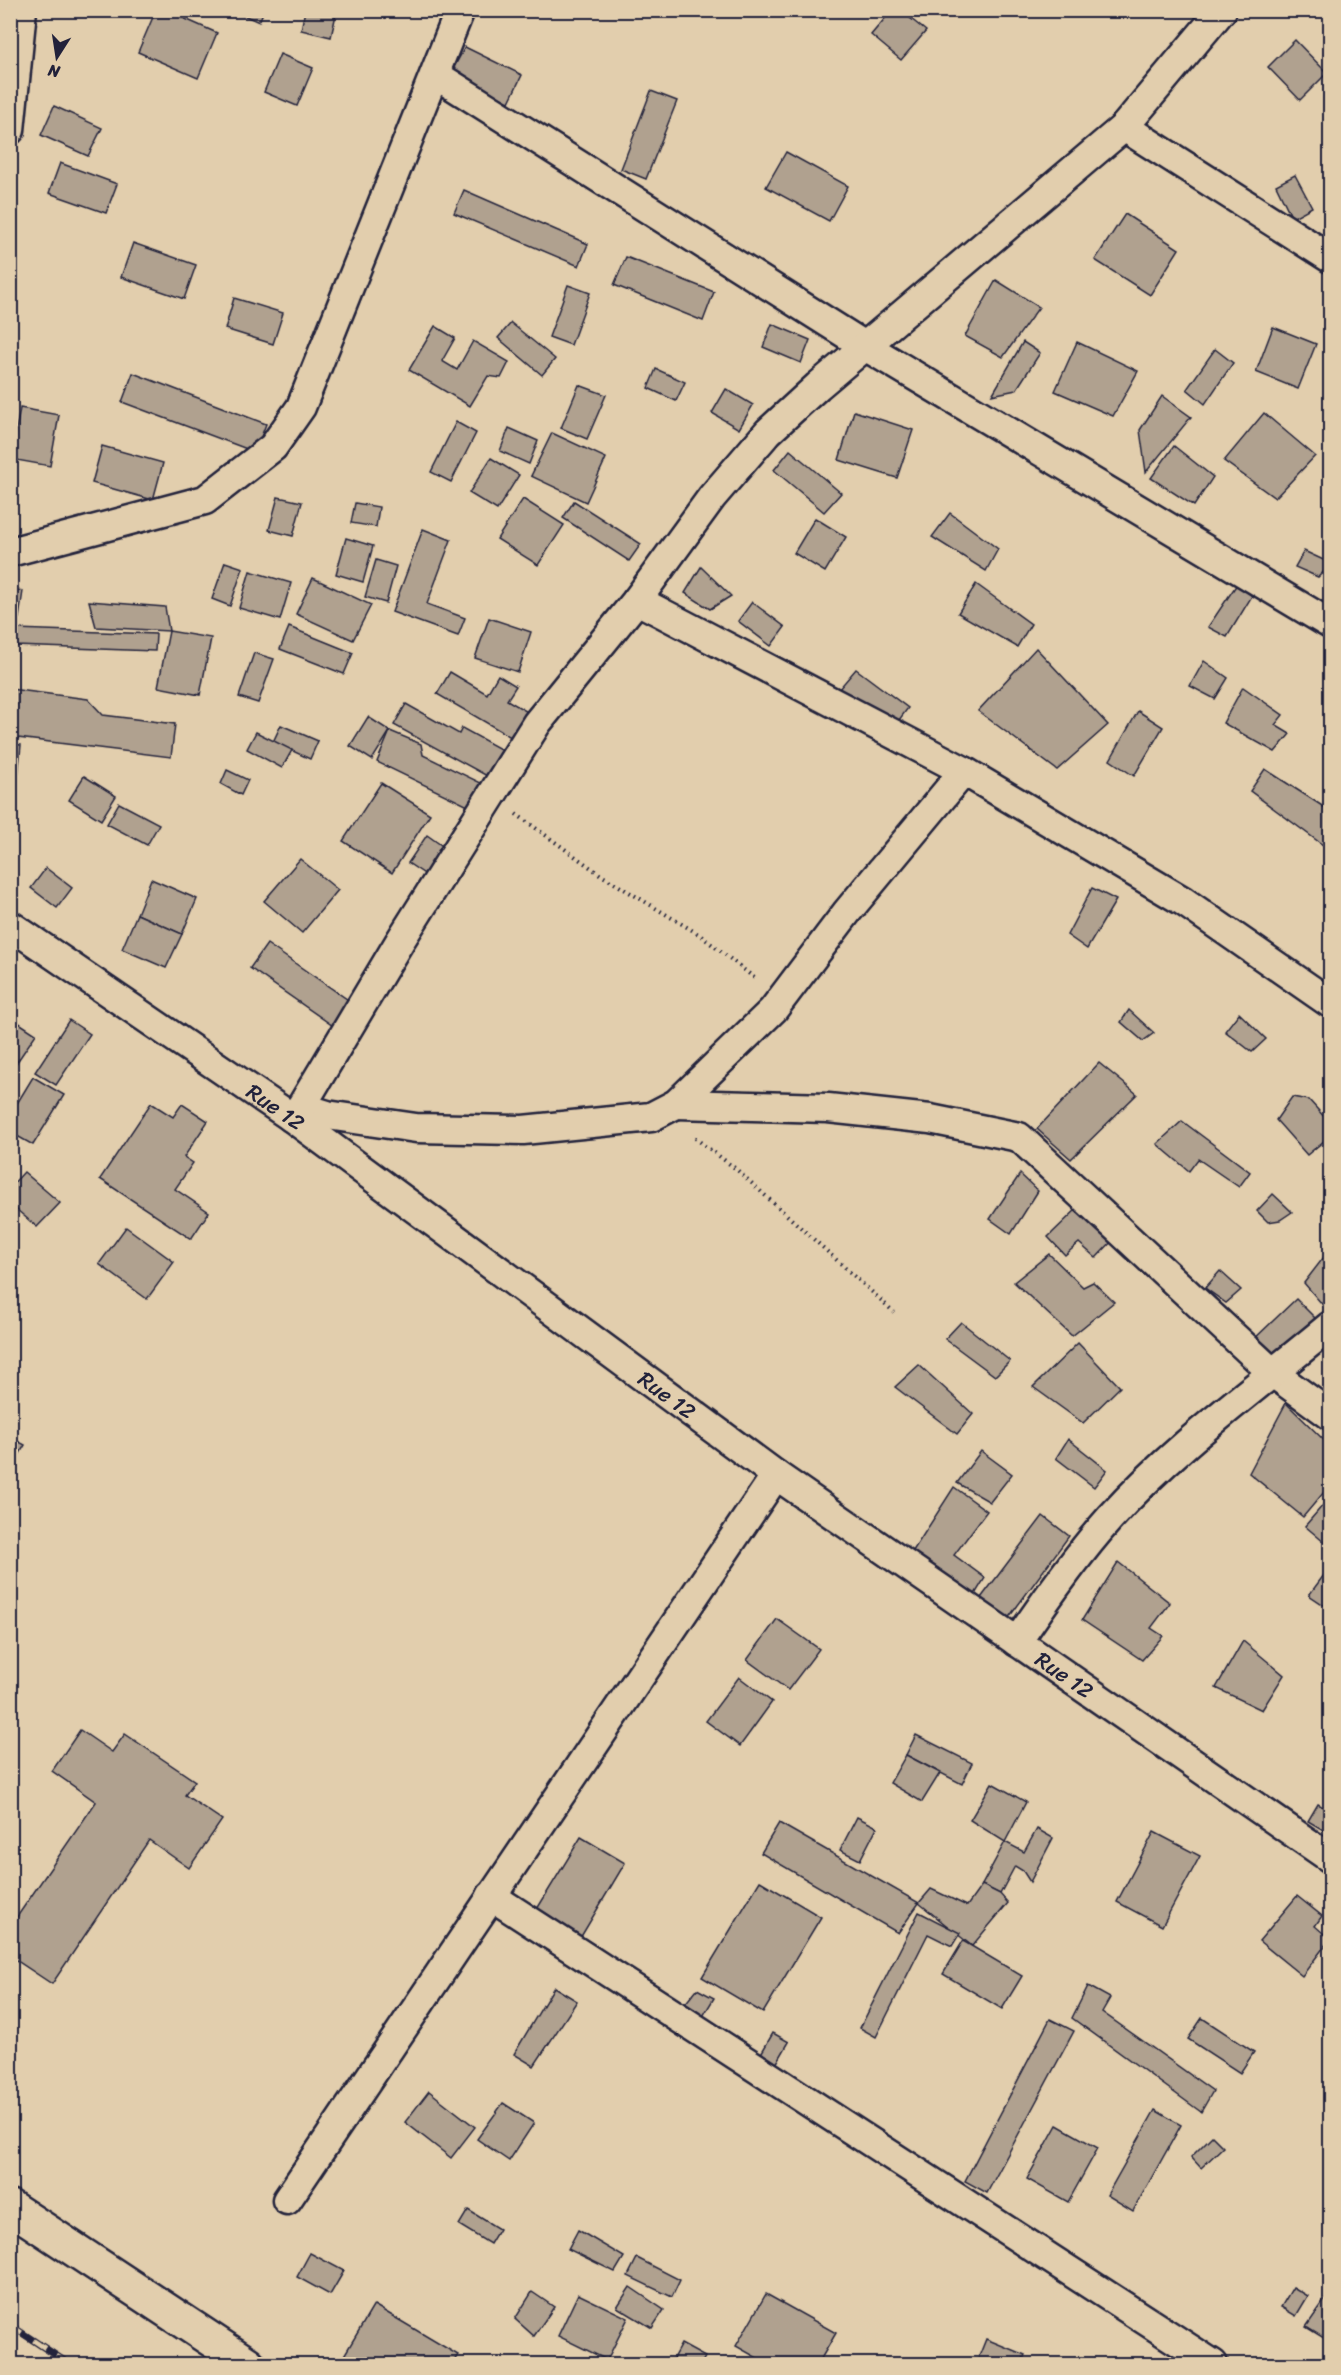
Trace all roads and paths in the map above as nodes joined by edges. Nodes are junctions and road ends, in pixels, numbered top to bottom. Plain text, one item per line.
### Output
1 (22, 10) edge
2 (460, 10) edge
3 (1222, 10) edge
4 (436, 75) junction
5 (1124, 127) junction
6 (10, 130) edge
7 (1330, 258) edge
8 (865, 346) junction
9 (10, 552) edge
10 (638, 600) junction
11 (1330, 624) edge
12 (964, 771) junction
13 (492, 796) junction
14 (10, 925) edge
15 (780, 1000) junction
16 (1330, 1003) edge
17 (664, 1111) junction
18 (296, 1112) junction
19 (894, 1312) dead end
20 (1330, 1326) edge
21 (1274, 1373) junction
22 (1330, 1415) edge
23 (776, 1475) junction
24 (1017, 1642) junction
25 (1330, 1858) edge
26 (491, 1896) junction
27 (287, 2200) dead end
28 (10, 2207) edge
29 (248, 2364) edge
30 (1213, 2364) edge

1 - 6 street
2 - 4 street
3 - 5 street
4 - 8 street
4 - 9 street
5 - 7 street
5 - 8 street
8 - 10 street
8 - 11 street
10 - 12 street
10 - 13 street
12 - 15 street
12 - 16 street
13 - 15 path
13 - 18 street
14 - 18 street, Rue 12
15 - 17 street
17 - 18 street
17 - 19 path
17 - 21 street
18 - 23 street, Rue 12
20 - 21 street
21 - 22 street
21 - 24 street
23 - 24 street, Rue 12
23 - 26 street
24 - 25 street, Rue 12
26 - 27 street
26 - 30 street
28 - 29 main road

